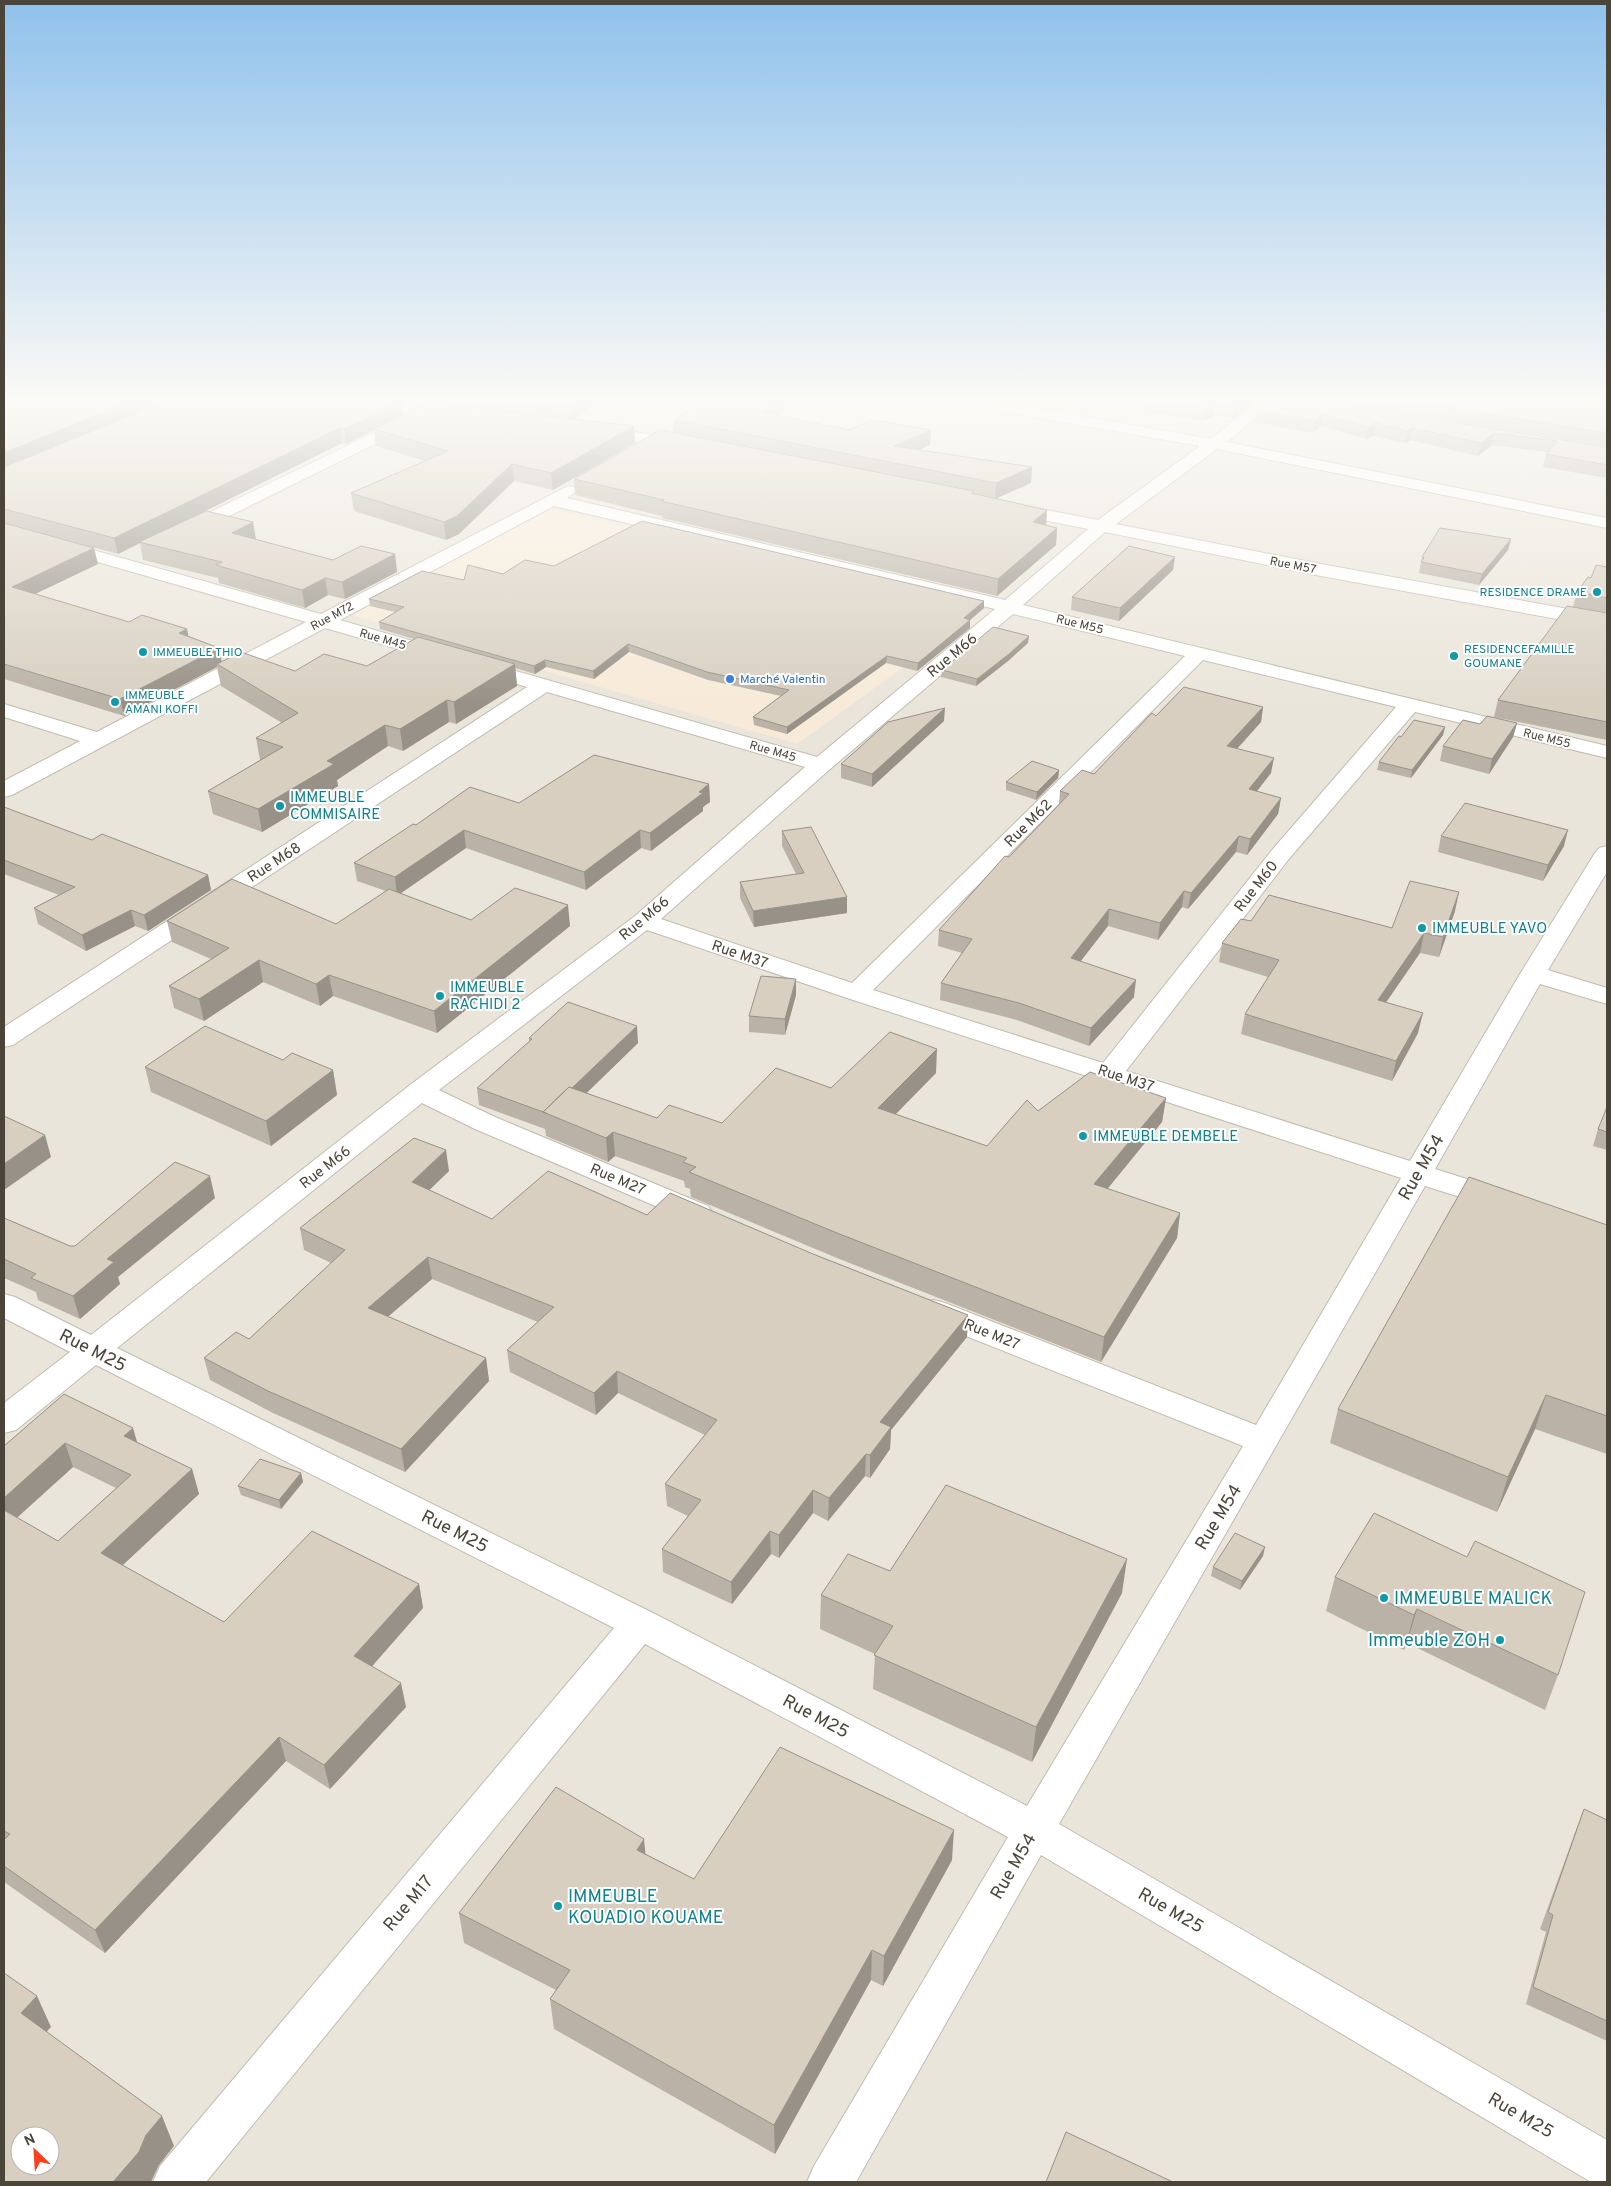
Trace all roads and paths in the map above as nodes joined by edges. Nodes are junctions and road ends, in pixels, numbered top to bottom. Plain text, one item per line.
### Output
1 (247, 500) edge
2 (552, 500) joint
3 (1137, 500) edge
4 (1493, 500) edge
5 (996, 505) edge
6 (1607, 523) edge
7 (1102, 526) junction
8 (4, 530) edge
9 (173, 536) edge
10 (1009, 607) junction
11 (322, 622) junction
12 (1607, 622) edge
13 (1200, 653) junction
14 (544, 685) junction
15 (1409, 705) junction
16 (4, 710) edge
17 (99, 740) junction
18 (1607, 752) edge
19 (821, 765) junction
20 (4, 790) edge
21 (1607, 853) edge
22 (644, 921) junction
23 (1533, 974) junction
24 (856, 993) junction
25 (1607, 996) edge
26 (4, 1039) edge
27 (1110, 1073) junction
28 (420, 1091) junction
29 (1418, 1172) junction
30 (1522, 1207) edge
31 (724, 1224) edge
32 (908, 1300) edge
33 (4, 1304) edge
34 (93, 1350) junction
35 (4, 1421) edge
36 (1263, 1441) junction
37 (640, 1624) junction
38 (1034, 1830) junction
39 (1607, 2166) edge
40 (176, 2182) edge
41 (830, 2182) edge

1 - 9 street
2 - 10 street, Rue M55
2 - 11 street, Rue M72
3 - 7 street, Rue M66
4 - 6 street
5 - 7 street, Rue M57
7 - 10 street, Rue M66
7 - 12 street, Rue M57
8 - 11 street, Rue M45
10 - 13 street, Rue M55
10 - 19 street, Rue M66
11 - 14 street, Rue M45
11 - 17 street, Rue M72
13 - 15 street, Rue M55
13 - 24 street, Rue M62
14 - 19 street, Rue M45
14 - 26 street, Rue M68
15 - 18 street, Rue M55
15 - 27 street, Rue M60
16 - 17 street
17 - 20 street, Rue M72
19 - 22 street, Rue M66
21 - 23 street, Rue M54
22 - 24 street, Rue M37
22 - 28 street, Rue M66
23 - 25 street
23 - 29 street, Rue M54
24 - 27 street, Rue M37
27 - 29 street, Rue M37
28 - 31 street, Rue M27
28 - 34 street, Rue M66
29 - 30 street, Rue M37
29 - 36 street, Rue M54
32 - 36 street, Rue M27
33 - 34 street, Rue M25
34 - 35 street, Rue M66
34 - 37 street, Rue M25
36 - 38 street, Rue M54
37 - 38 street, Rue M25
37 - 40 street, Rue M17
38 - 39 street, Rue M25
38 - 41 street, Rue M54

